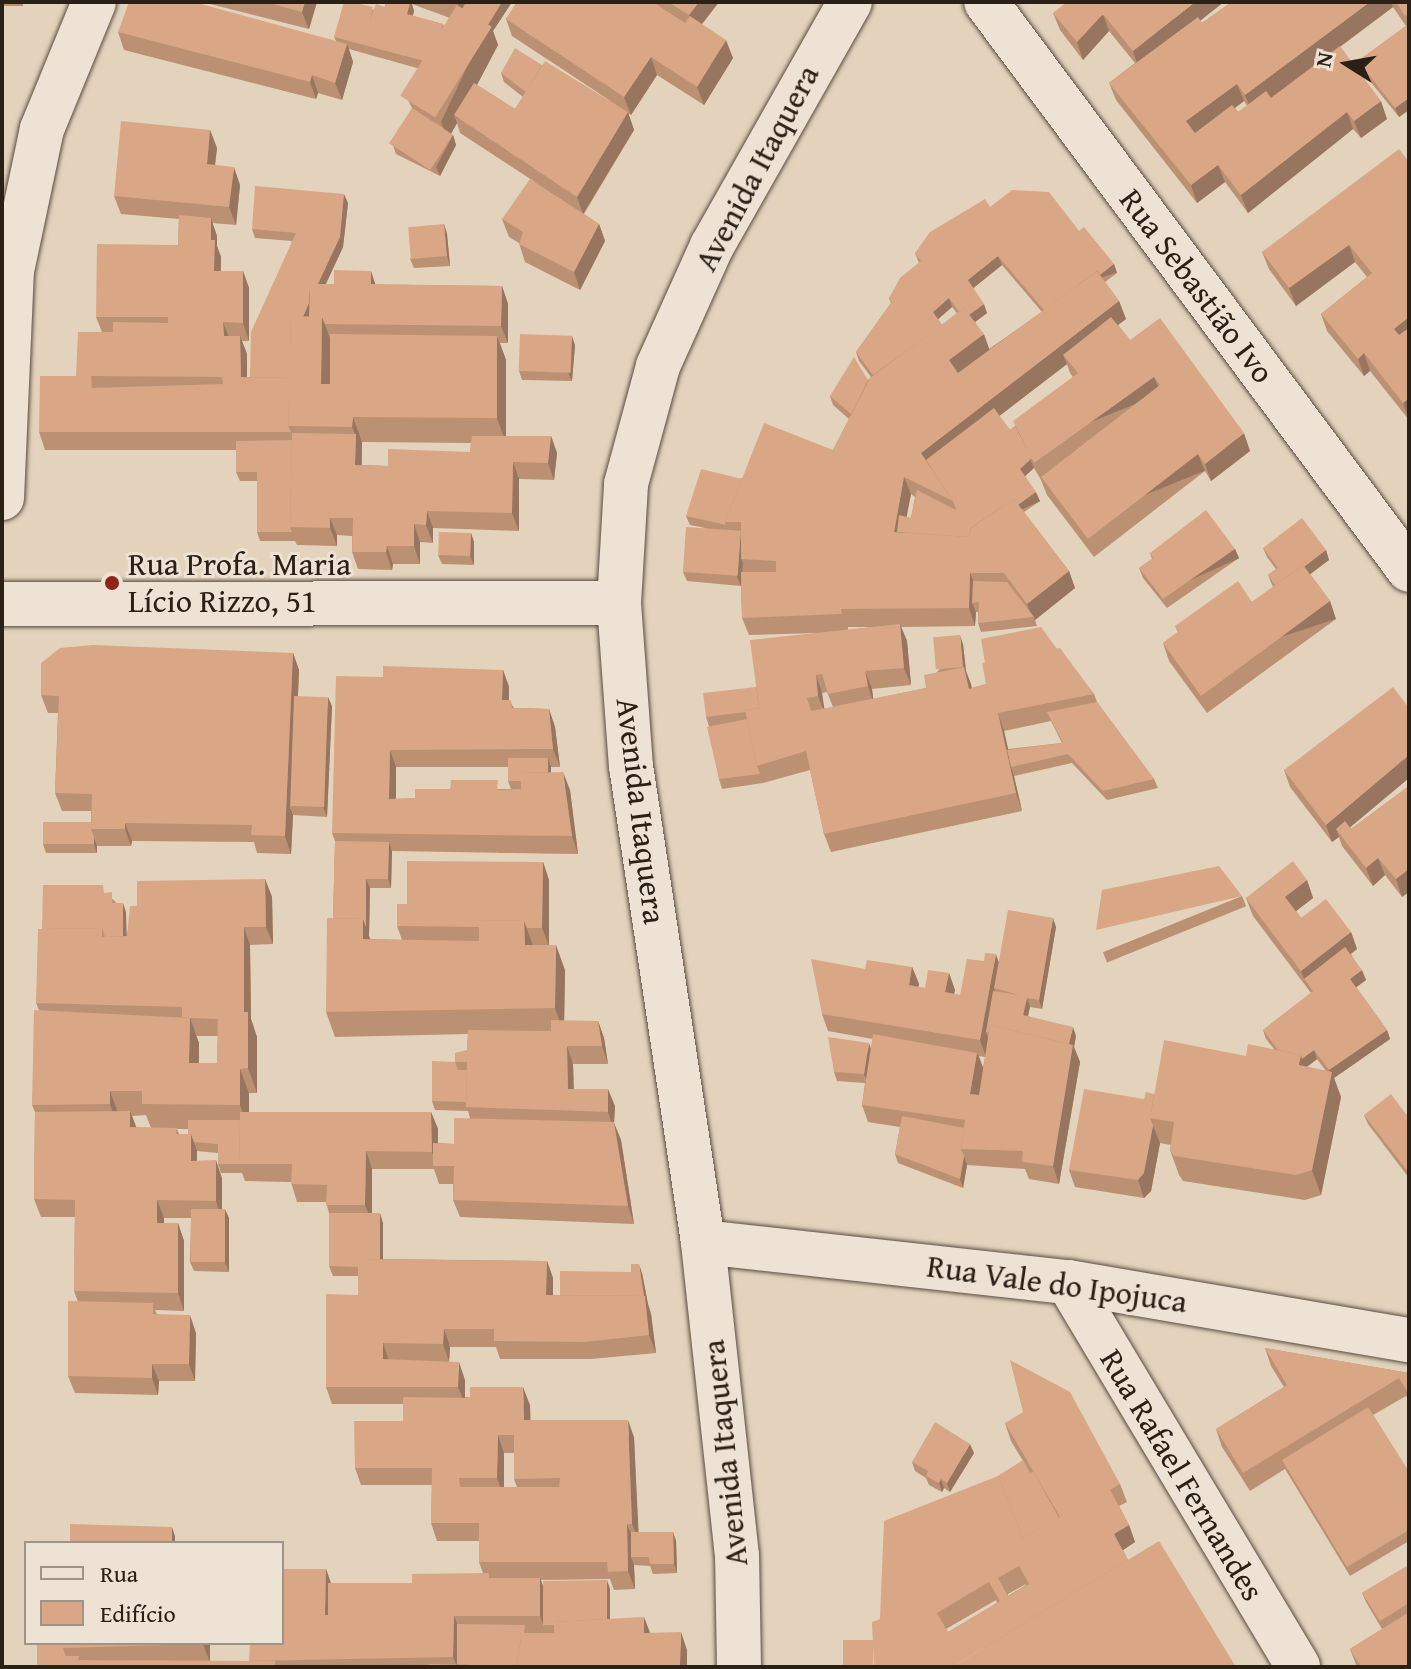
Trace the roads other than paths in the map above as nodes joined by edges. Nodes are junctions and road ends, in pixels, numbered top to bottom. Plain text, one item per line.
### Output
1 (94, 2) edge
2 (850, 2) edge
3 (986, 2) edge
4 (2, 498) edge
5 (1409, 570) edge
6 (619, 603) junction
7 (2, 604) edge
8 (703, 1242) junction
9 (1068, 1282) junction
10 (1409, 1340) edge
11 (739, 1667) edge
12 (1298, 1667) edge

1 - 4 street
2 - 6 street, Avenida Itaquera
3 - 5 street, Rua Sebastião Ivo
6 - 7 street
6 - 8 street, Avenida Itaquera
8 - 9 street, Rua Vale do Ipojuca
8 - 11 street, Avenida Itaquera
9 - 10 street, Rua Vale do Ipojuca
9 - 12 street, Rua Rafael Fernandes

